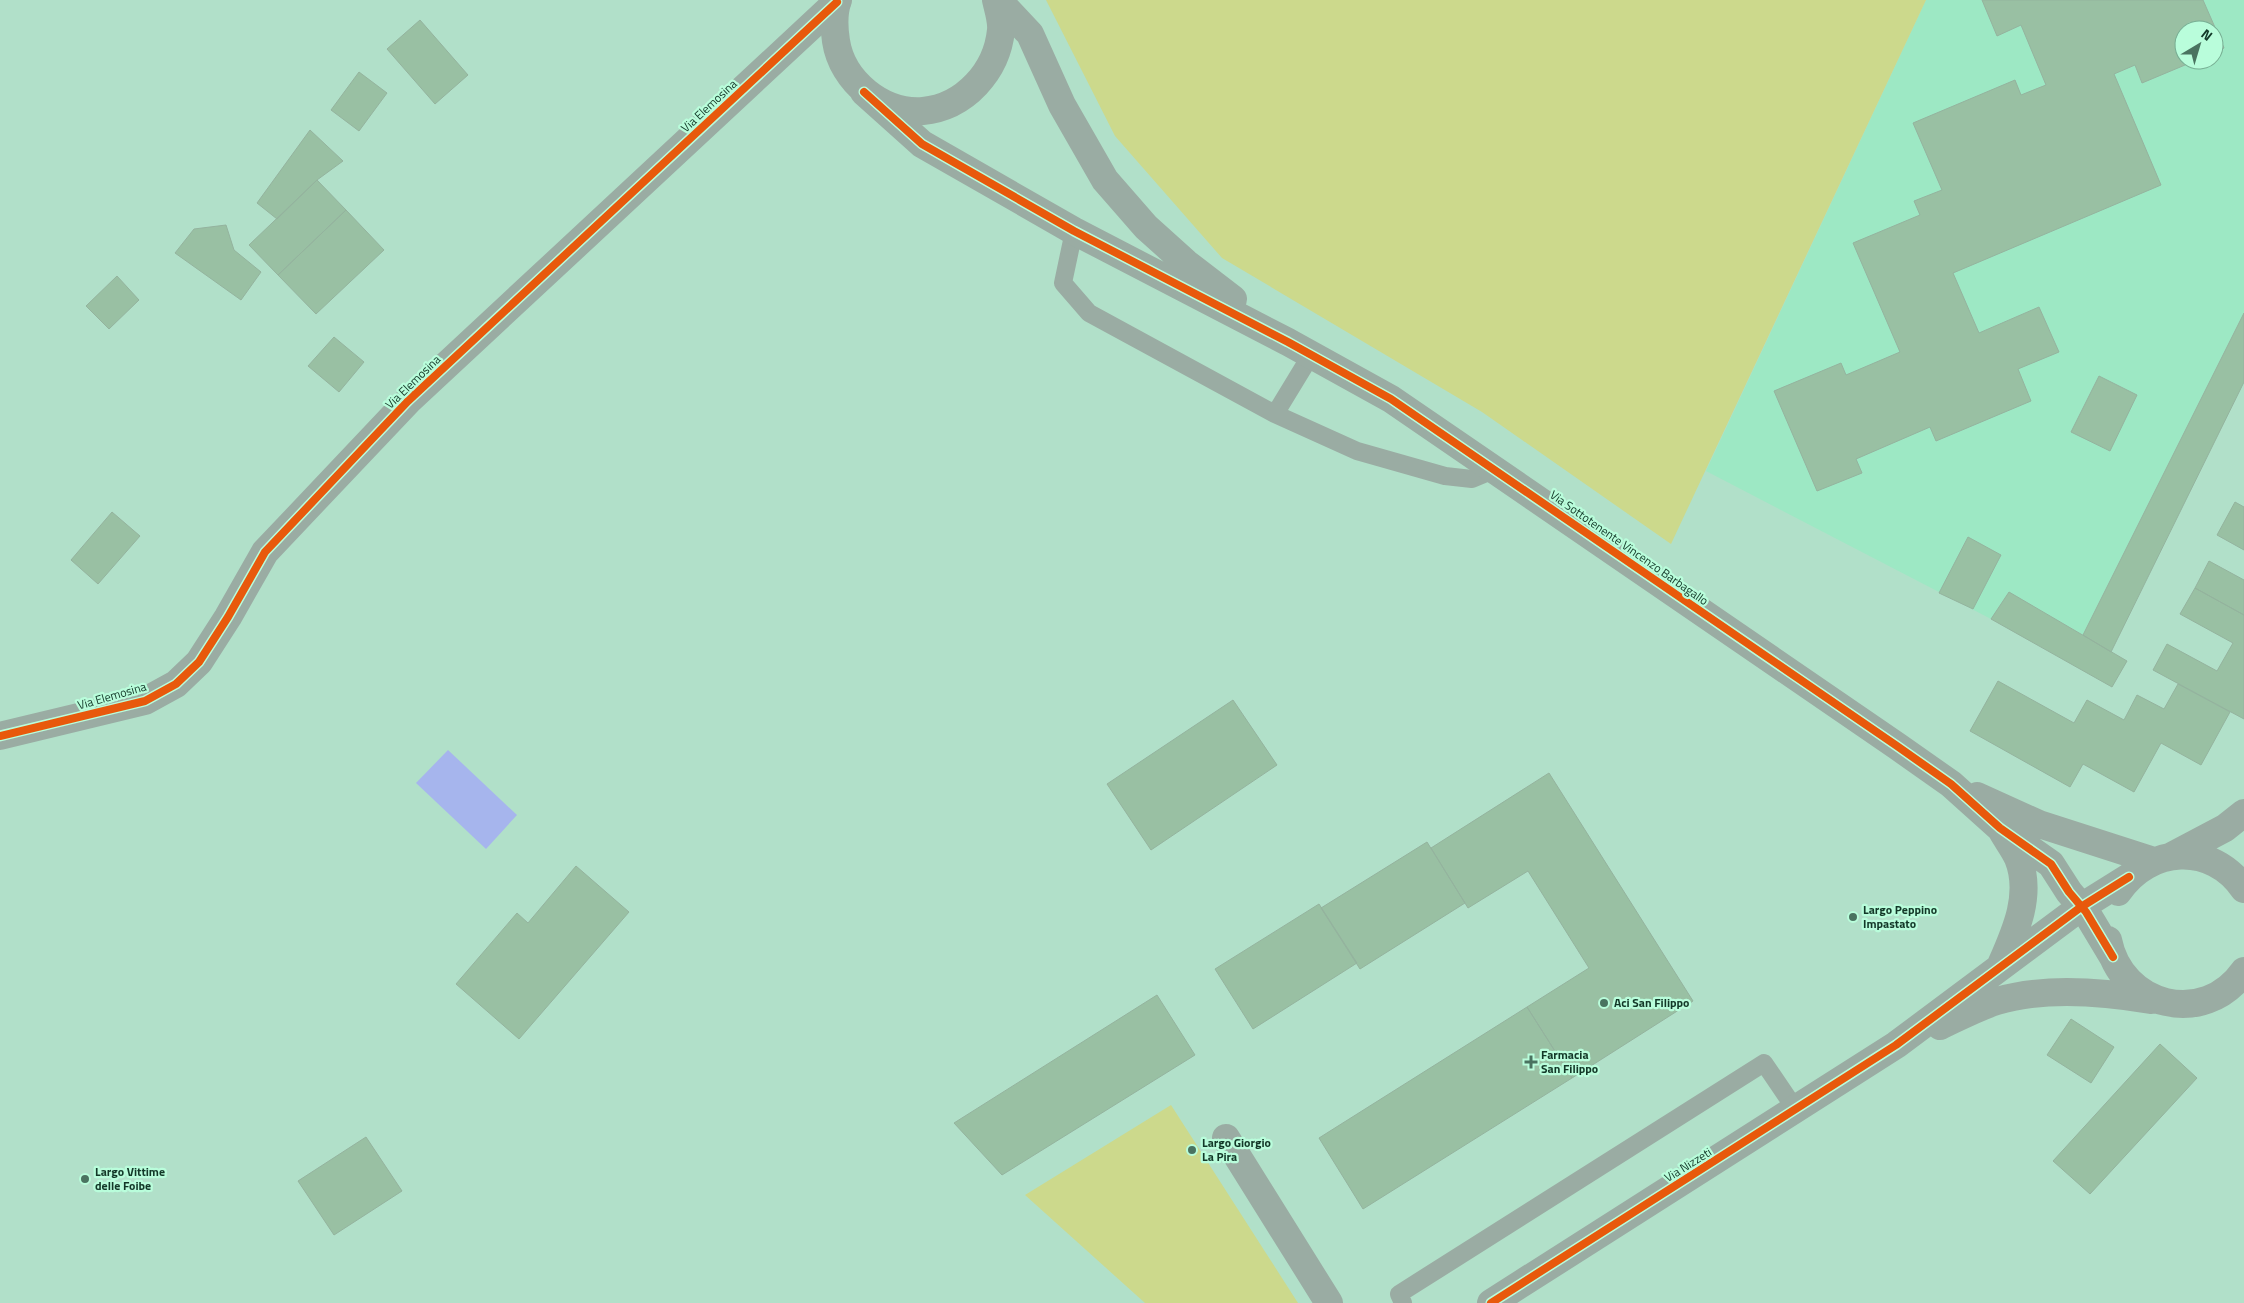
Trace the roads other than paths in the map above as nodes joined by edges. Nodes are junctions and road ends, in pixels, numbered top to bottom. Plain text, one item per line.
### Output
1 (997, 0) edge
2 (838, 1) edge
3 (864, 92) junction
4 (1074, 231) junction
5 (1288, 342) junction
6 (1311, 355) junction
7 (1275, 414) junction
8 (1496, 469) junction
9 (0, 736) edge
10 (1951, 784) junction
11 (2244, 813) edge
12 (2000, 828) junction
13 (2163, 858) junction
14 (2129, 877) junction
15 (2244, 889) edge
16 (2081, 907) junction
17 (2113, 957) junction
18 (1999, 969) junction
19 (2244, 971) edge
20 (2232, 990) edge
21 (2162, 1001) junction
22 (1896, 1045) junction
23 (1796, 1110) junction
24 (1226, 1138) dead end
25 (1329, 1303) edge
26 (1403, 1303) edge
27 (1491, 1303) edge

1 - 3 street
1 - 5 street
2 - 3 street
2 - 9 street, Via Elemosina
3 - 4 street
4 - 5 street
4 - 7 lane
5 - 6 street, Via Sottotenente Vincenzo Barbagallo
6 - 7 lane
6 - 8 street, Via Sottotenente Vincenzo Barbagallo
7 - 8 lane
8 - 10 street, Via Sottotenente Vincenzo Barbagallo
10 - 12 street
10 - 13 street
11 - 13 street
12 - 16 street
12 - 18 street
13 - 14 street
13 - 15 street
14 - 16 street
14 - 17 street
16 - 17 street
16 - 18 street
17 - 21 street
18 - 22 street
19 - 20 street
20 - 21 street
21 - 22 street
22 - 23 street, Via Nizzeti
23 - 26 lane
23 - 27 street, Via Nizzeti
24 - 25 street

